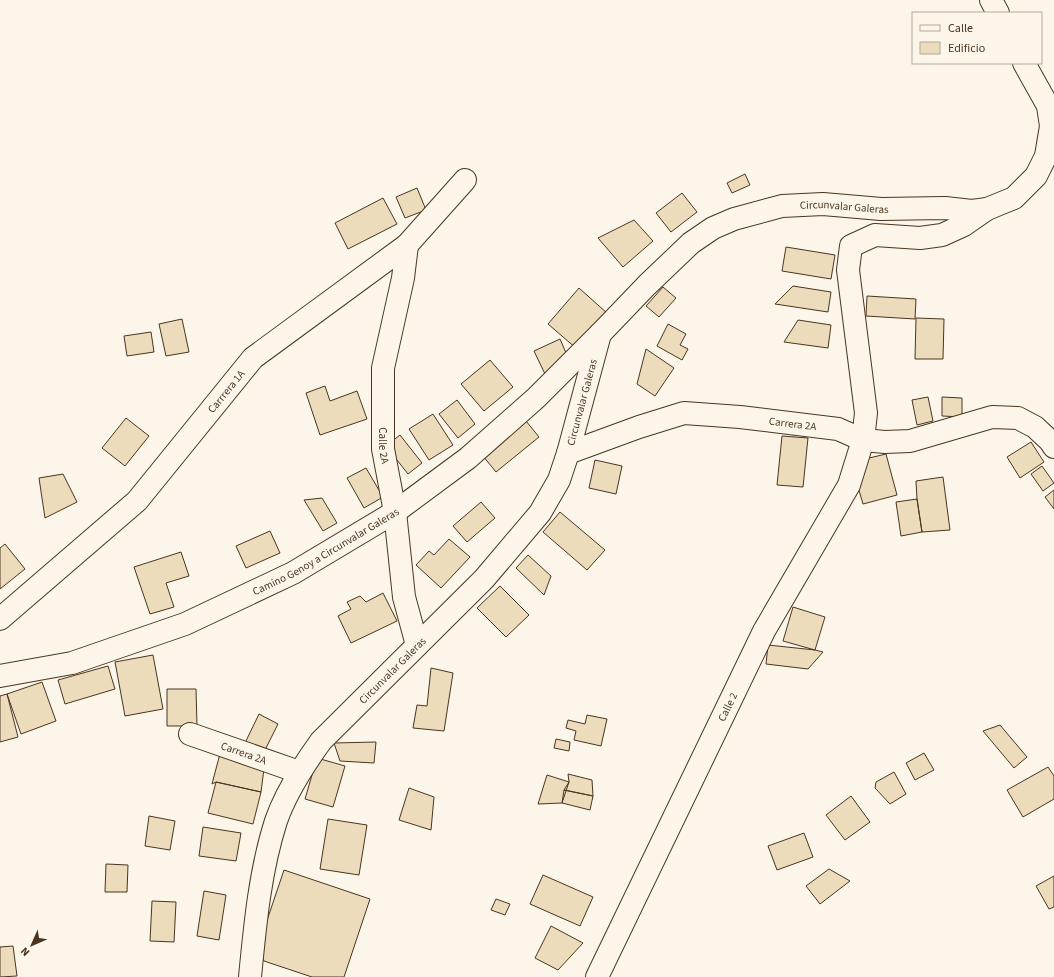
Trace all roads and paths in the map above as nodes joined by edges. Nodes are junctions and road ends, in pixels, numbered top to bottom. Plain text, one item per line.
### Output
1 (991, 0) edge
2 (997, 12) edge
3 (1025, 64) edge
4 (465, 180) dead end
5 (987, 209) junction
6 (407, 245) junction
7 (600, 334) junction
8 (863, 440) junction
9 (1054, 447) edge
10 (568, 453) junction
11 (395, 512) junction
12 (0, 618) edge
13 (417, 645) junction
14 (0, 676) edge
15 (190, 734) dead end
16 (299, 772) junction
17 (250, 977) edge
18 (597, 977) edge

1 - 2 street
3 - 5 street, Circunvalar Galeras
4 - 6 street, Carrrera 1A
5 - 7 street, Circunvalar Galeras
5 - 8 street, Calle 2
6 - 11 street, Calle 2A
6 - 12 street, Carrrera 1A
7 - 10 street, Circunvalar Galeras
7 - 11 street, Camino Genoy a Circunvalar Galeras
8 - 9 street, Carrera 2A
8 - 10 street, Carrera 2A
8 - 18 street, Calle 2
10 - 13 street, Circunvalar Galeras
11 - 13 street, Calle 2A
11 - 14 street, Camino Genoy a Circunvalar Galeras
13 - 16 street, Circunvalar Galeras
15 - 16 street, Carrera 2A
16 - 17 street, Circunvalar Galeras

